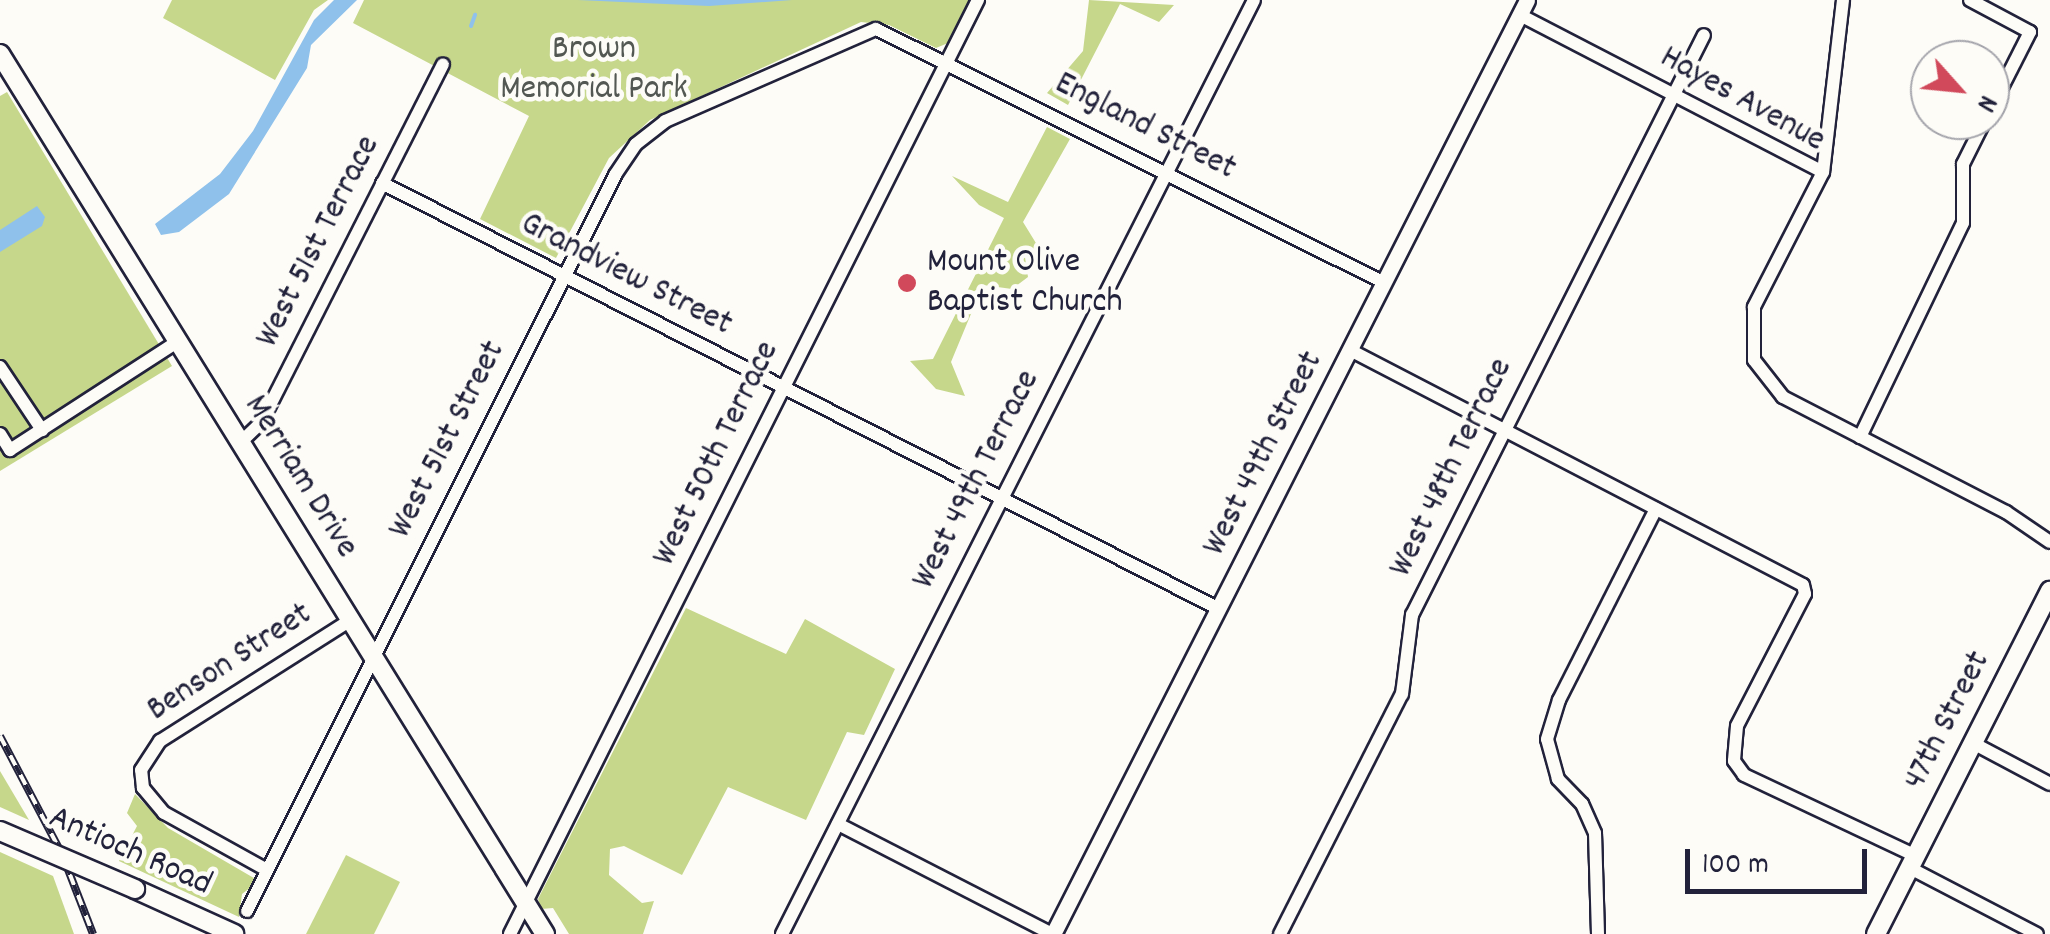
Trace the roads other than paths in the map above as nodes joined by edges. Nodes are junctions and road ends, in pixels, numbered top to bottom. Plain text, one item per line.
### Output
1 (978, 0) edge
2 (1254, 0) edge
3 (1843, 0) edge
4 (1970, 0) edge
5 (1524, 7) edge
6 (1704, 35) dead end
7 (0, 54) edge
8 (946, 62) junction
9 (443, 64) dead end
10 (2010, 72) edge
11 (1674, 95) junction
12 (1976, 140) edge
13 (624, 159) joint
14 (1167, 171) junction
15 (1823, 172) junction
16 (382, 184) junction
17 (564, 277) junction
18 (1385, 283) junction
19 (177, 342) junction
20 (1350, 350) junction
21 (0, 367) edge
22 (782, 388) junction
23 (42, 430) junction
24 (1502, 432) junction
25 (0, 434) edge
26 (1860, 437) junction
27 (241, 442) junction
28 (1002, 497) junction
29 (1656, 509) junction
30 (2050, 542) edge
31 (2049, 596) edge
32 (1219, 609) junction
33 (351, 620) junction
34 (372, 656) junction
35 (1974, 743) junction
36 (2050, 784) edge
37 (838, 824) junction
38 (0, 831) edge
39 (1913, 862) junction
40 (268, 870) junction
41 (526, 903) junction
42 (247, 911) dead end
43 (234, 934) edge
44 (510, 934) edge
45 (545, 934) edge
46 (782, 934) edge
47 (1053, 934) edge
48 (1280, 934) edge
49 (1598, 934) edge
50 (1876, 934) edge
51 (2036, 934) edge

1 - 8 street, West 50th Terrace
2 - 14 street, West 49th Terrace
3 - 15 street
4 - 10 street
5 - 11 street, Hayes Avenue
5 - 18 street, West 49th Street
6 - 11 street, West 48th Terrace
7 - 19 main road, Merriam Drive
8 - 13 street, England Street
8 - 14 street, England Street
8 - 22 street, West 50th Terrace
9 - 16 street, West 51st Terrace
11 - 15 street, Hayes Avenue
11 - 24 street, West 48th Terrace
12 - 26 street
13 - 17 street, West 51st Street
14 - 18 street, England Street
14 - 28 street, West 49th Terrace
15 - 26 street, Hayes Avenue
16 - 17 street, Grandview Street
16 - 27 street, West 51st Terrace
17 - 22 street, Grandview Street
17 - 34 street, West 51st Street
18 - 20 street, West 49th Street
19 - 23 street
19 - 27 main road, Merriam Drive
20 - 24 street
20 - 32 street, West 49th Street
21 - 23 street
22 - 28 street, Grandview Street
22 - 41 street, West 50th Terrace
23 - 25 street
24 - 29 street
24 - 48 street, West 48th Terrace
26 - 30 street, Hayes Avenue
27 - 33 main road, Merriam Drive
28 - 32 street, Grandview Street
28 - 37 street, West 49th Terrace
29 - 39 street
29 - 49 street
31 - 35 main road, 47th Street
32 - 47 street, West 49th Street
33 - 34 main road, Merriam Drive
33 - 40 street, Benson Street
34 - 40 street, West 51st Street
34 - 41 main road, Merriam Drive
35 - 36 street
35 - 39 main road, 47th Street
37 - 46 street, West 49th Terrace
37 - 47 street
38 - 43 main road, Antioch Road, bridge
39 - 50 main road, 47th Street
39 - 51 street
40 - 42 street, West 51st Street
41 - 44 street, West 50th Terrace
41 - 45 main road, Merriam Drive

